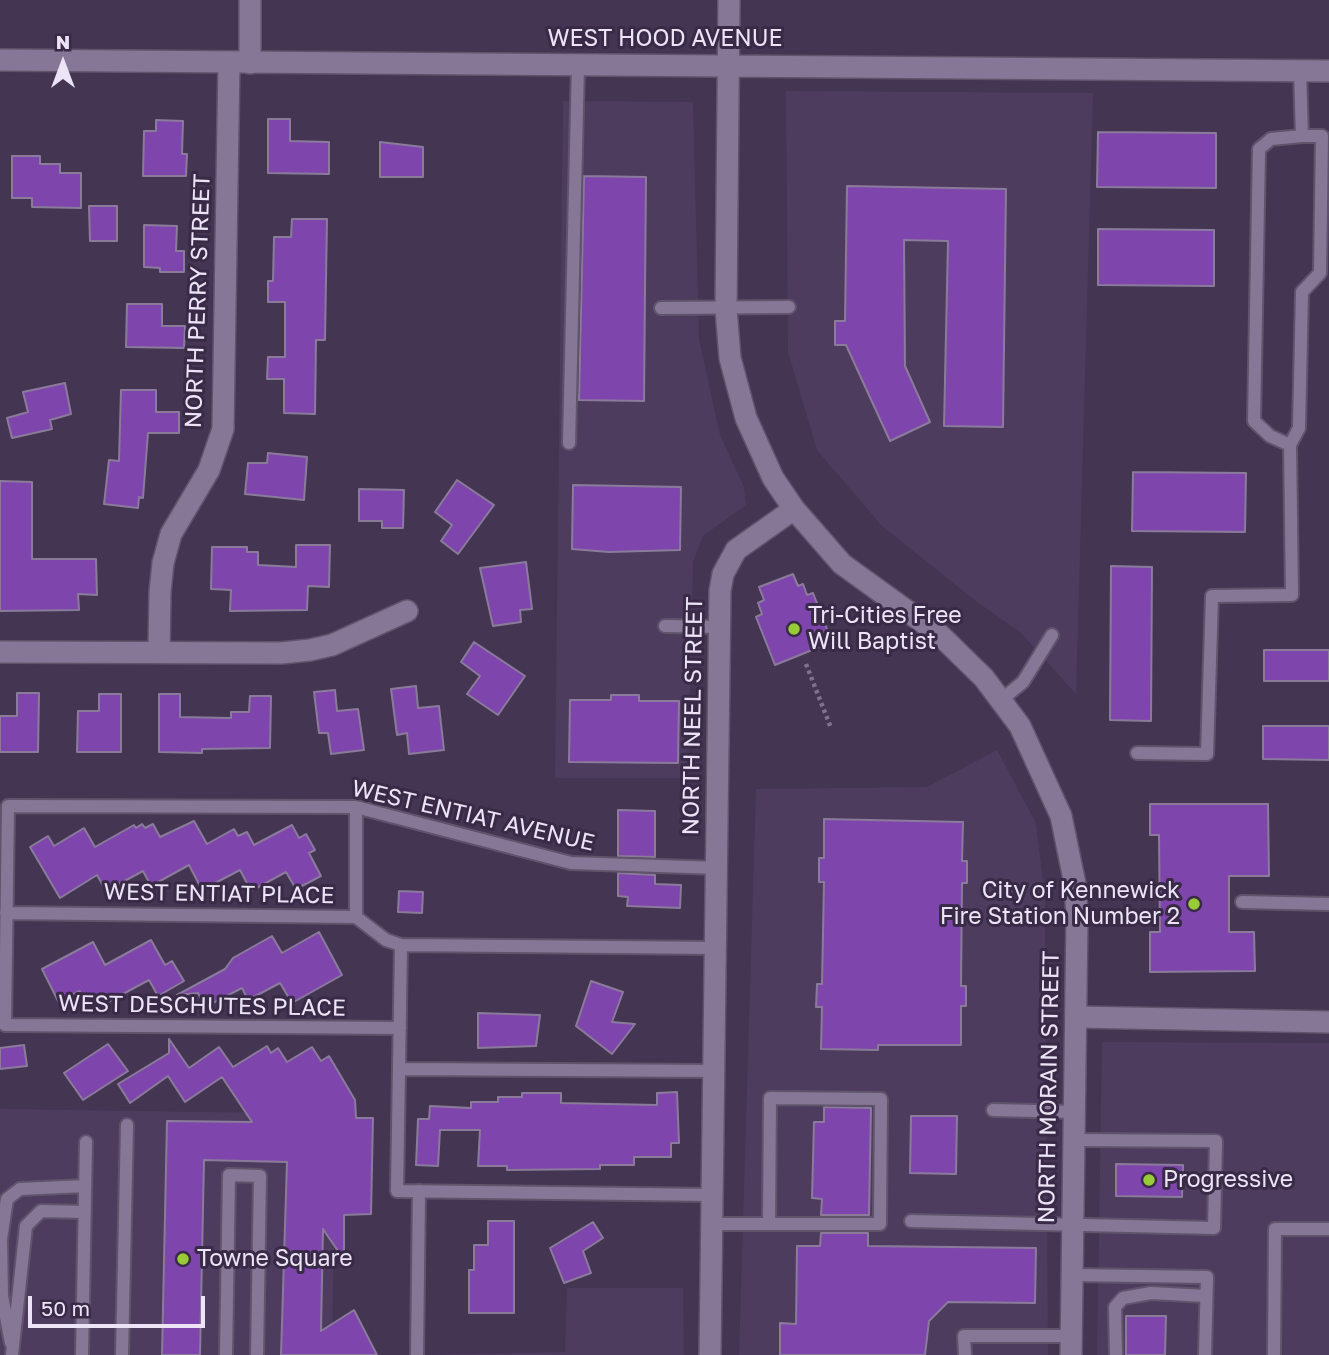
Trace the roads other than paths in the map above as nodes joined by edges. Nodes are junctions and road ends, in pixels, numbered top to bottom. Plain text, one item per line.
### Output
1 (250, 0) edge
2 (729, 0) edge
3 (0, 60) edge
4 (239, 62) junction
5 (578, 65) junction
6 (727, 66) junction
7 (1300, 71) junction
8 (1329, 71) edge
9 (1302, 136) junction
10 (789, 307) dead end
11 (661, 308) dead end
12 (726, 309) junction
13 (569, 443) dead end
14 (1290, 445) junction
15 (794, 509) junction
16 (407, 611) dead end
17 (665, 626) dead end
18 (720, 627) junction
19 (1052, 635) dead end
20 (0, 652) edge
21 (159, 652) junction
22 (1001, 700) junction
23 (1137, 753) dead end
24 (356, 807) junction
25 (718, 868) junction
26 (1242, 902) dead end
27 (1329, 904) edge
28 (6, 913) junction
29 (356, 917) junction
30 (401, 945) junction
31 (717, 948) junction
32 (1076, 1017) junction
33 (1329, 1022) edge
34 (400, 1028) junction
35 (400, 1069) junction
36 (715, 1071) junction
37 (993, 1110) dead end
38 (1075, 1112) junction
39 (127, 1125) dead end
40 (1075, 1140) junction
41 (86, 1142) dead end
42 (85, 1186) junction
43 (419, 1191) junction
44 (713, 1195) junction
45 (84, 1212) junction
46 (911, 1221) dead end
47 (769, 1223) junction
48 (713, 1224) junction
49 (1073, 1225) junction
50 (1329, 1228) edge
51 (1072, 1275) junction
52 (1206, 1296) junction
53 (1071, 1345) edge
54 (11, 1349) edge
55 (1274, 1354) edge
56 (82, 1355) edge
57 (122, 1355) edge
58 (226, 1355) edge
59 (257, 1355) edge
60 (417, 1355) edge
61 (710, 1355) edge
62 (965, 1355) edge
63 (1116, 1355) edge
64 (1205, 1355) edge

1 - 4 street, NORTH PERRY STREET
2 - 6 street
3 - 4 street, WEST HOOD AVENUE
4 - 5 street, WEST HOOD AVENUE
4 - 21 street, NORTH PERRY STREET
5 - 6 street, WEST HOOD AVENUE
5 - 13 lane
6 - 7 street, WEST HOOD AVENUE
6 - 12 street
7 - 8 street, WEST HOOD AVENUE
7 - 9 lane
9 - 14 lane
9 - 14 lane
10 - 12 lane
11 - 12 lane
12 - 15 street
14 - 23 lane
15 - 18 street, NORTH NEEL STREET
15 - 22 street, NORTH MORAIN STREET
16 - 21 street
17 - 18 lane
18 - 25 street, NORTH NEEL STREET
19 - 22 lane
20 - 21 street
22 - 32 street, NORTH MORAIN STREET
24 - 25 lane, WEST ENTIAT AVENUE
24 - 28 lane, WEST ENTIAT AVENUE
24 - 29 lane
25 - 31 street, NORTH NEEL STREET
26 - 27 lane
28 - 29 lane, WEST ENTIAT PLACE
28 - 34 lane, WEST DESCHUTES PLACE
29 - 30 lane, WEST ENTIAT PLACE
30 - 31 lane, WEST ENTIAT PLACE
30 - 34 lane
31 - 36 street, NORTH NEEL STREET
32 - 33 street
32 - 38 street, NORTH MORAIN STREET
34 - 35 lane
35 - 36 lane
35 - 43 lane
36 - 44 street, NORTH NEEL STREET
37 - 38 lane
38 - 40 street, NORTH MORAIN STREET
39 - 57 lane
40 - 49 street, NORTH MORAIN STREET
40 - 49 lane
41 - 42 lane
42 - 45 lane
42 - 54 lane
43 - 44 lane
43 - 60 lane
44 - 48 street, NORTH NEEL STREET
45 - 54 lane
45 - 56 lane
46 - 49 lane
47 - 47 lane
47 - 48 lane
48 - 61 street, NORTH NEEL STREET
49 - 51 street, NORTH MORAIN STREET
50 - 55 lane
51 - 52 lane
51 - 53 street, NORTH MORAIN STREET
52 - 63 lane
52 - 64 lane
53 - 62 lane
58 - 59 lane

